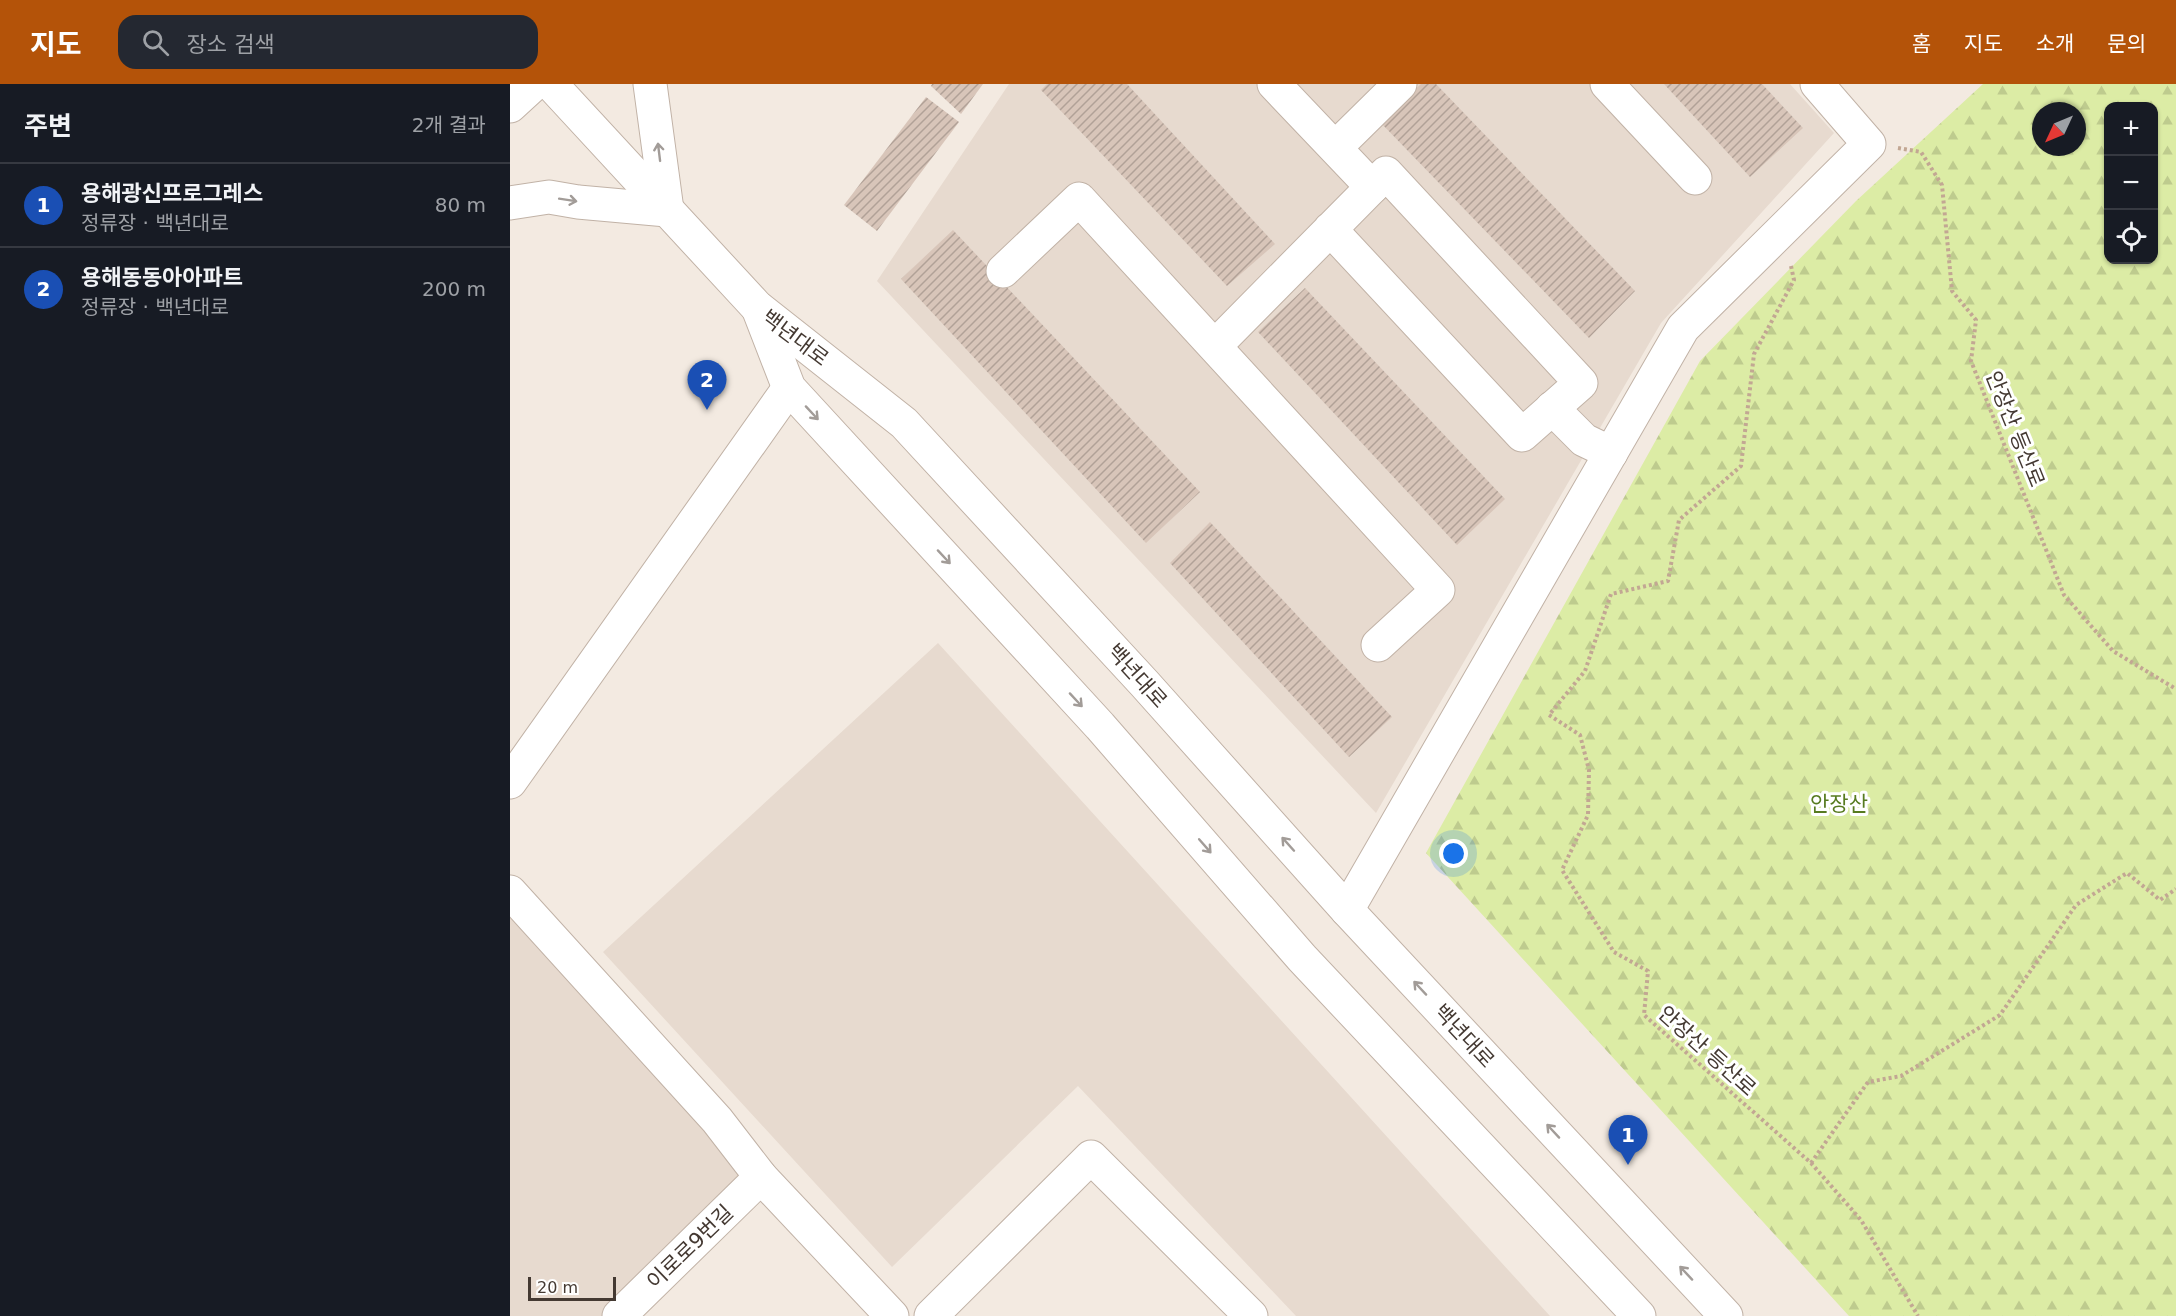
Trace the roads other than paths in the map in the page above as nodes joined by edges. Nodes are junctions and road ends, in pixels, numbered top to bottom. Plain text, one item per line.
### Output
1 (534, 84) edge
2 (551, 84) edge
3 (650, 84) edge
4 (1274, 84) edge
5 (1400, 84) edge
6 (1607, 84) edge
7 (1817, 84) edge
8 (510, 106) edge
9 (1336, 147) junction
10 (1695, 178) dead end
11 (1372, 187) junction
12 (510, 203) edge
13 (667, 210) junction
14 (1330, 229) junction
15 (1004, 271) dead end
16 (757, 307) junction
17 (1215, 346) junction
18 (789, 388) junction
19 (1552, 408) junction
20 (1611, 453) junction
21 (1378, 645) dead end
22 (510, 782) edge
23 (510, 892) edge
24 (1347, 910) junction
25 (761, 1177) junction
26 (619, 1316) edge
27 (892, 1316) edge
28 (931, 1316) edge
29 (1251, 1316) edge
30 (1639, 1316) edge
31 (1726, 1316) edge

1 - 8 street
2 - 13 street
13 -> 3 street
4 - 9 street
5 - 9 street
6 - 10 street
7 - 20 street
9 - 11 street
11 - 14 street
11 - 19 street
12 -> 13 street
13 - 16 street
14 - 17 street
14 - 19 street
15 - 17 street
16 - 18 street, 백년대로
24 -> 16 street, 백년대로
17 - 21 street
18 - 22 street
18 -> 30 street, 백년대로
19 - 20 street
20 - 24 street
23 - 25 street
31 -> 24 street, 백년대로
25 - 26 street, 이로로9번길
25 - 27 street
28 - 29 street

